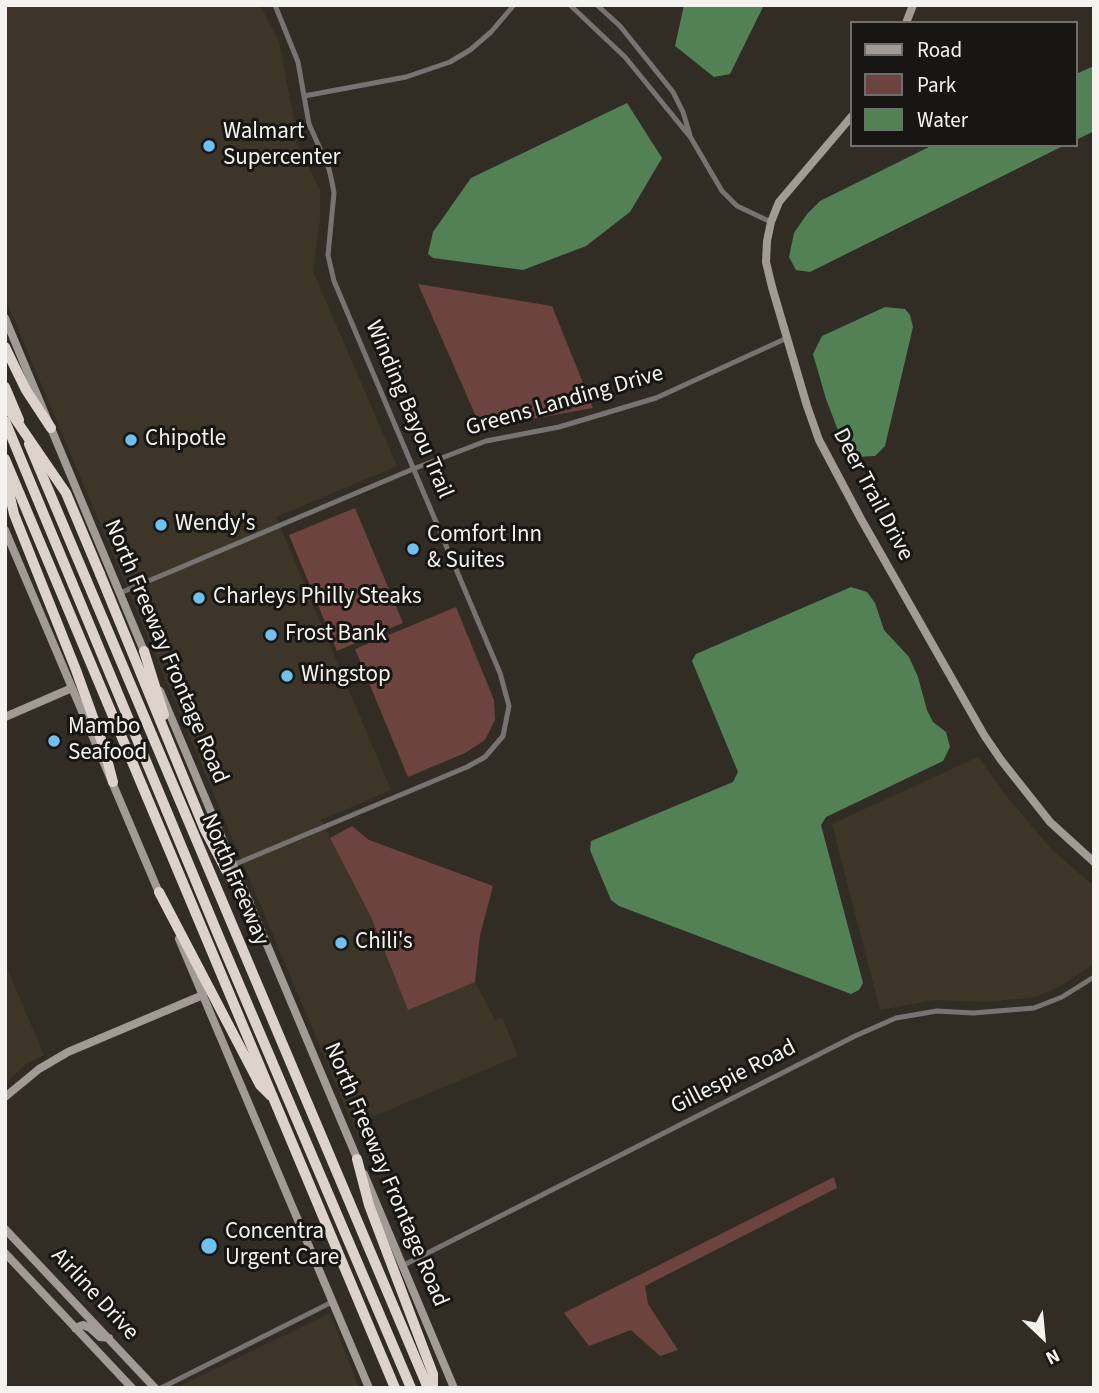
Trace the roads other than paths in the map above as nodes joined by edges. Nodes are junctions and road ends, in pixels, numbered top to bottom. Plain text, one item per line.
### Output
1 (275, 5) edge
2 (514, 5) edge
3 (570, 5) edge
4 (597, 5) edge
5 (304, 96) junction
6 (850, 118) edge
7 (691, 138) junction
8 (771, 222) junction
9 (5, 318) edge
10 (787, 338) junction
11 (5, 347) edge
12 (5, 387) edge
13 (5, 404) edge
14 (5, 421) edge
15 (51, 428) junction
16 (5, 459) edge
17 (413, 469) junction
18 (5, 474) edge
19 (5, 530) edge
20 (120, 593) junction
21 (144, 652) junction
22 (72, 688) junction
23 (5, 717) edge
24 (184, 779) junction
25 (113, 782) junction
26 (1094, 862) edge
27 (233, 865) junction
28 (159, 892) junction
29 (249, 903) junction
30 (1094, 976) edge
31 (203, 995) junction
32 (5, 1097) edge
33 (276, 1101) junction
34 (357, 1158) junction
35 (5, 1229) edge
36 (5, 1253) edge
37 (404, 1265) junction
38 (56, 1282) junction
39 (44, 1294) junction
40 (332, 1301) junction
41 (75, 1328) junction
42 (108, 1338) junction
43 (132, 1388) edge
44 (155, 1388) edge
45 (161, 1388) edge
46 (369, 1388) edge
47 (396, 1388) edge
48 (411, 1388) edge
49 (428, 1388) edge
50 (433, 1388) edge
51 (454, 1388) edge

1 - 5 street, Winding Bayou Trail
2 - 5 street
3 - 7 street
4 - 7 street
5 - 17 street, Winding Bayou Trail
6 - 8 main road, Deer Trail Drive
7 - 8 street
8 - 10 main road, Deer Trail Drive
9 - 15 main road, North Freeway Frontage Road
10 - 17 street, Greens Landing Drive
10 - 26 main road, Deer Trail Drive
11 - 15 highway
12 - 49 highway, North Freeway
13 - 24 highway, bridge
14 - 48 highway, North Freeway
15 - 20 main road, North Freeway Frontage Road
16 - 33 highway, North Freeway
17 - 20 street, Greens Landing Drive
17 - 27 street, Winding Bayou Trail
18 - 25 highway
19 - 22 main road
20 - 21 main road, North Freeway Frontage Road
21 - 24 highway
21 - 27 main road, North Freeway Frontage Road
22 - 23 main road
22 - 25 main road
24 - 29 highway
25 - 28 main road
27 - 29 main road, North Freeway Frontage Road
28 - 31 main road
28 - 33 highway
29 - 34 main road, North Freeway Frontage Road
30 - 37 street, Gillespie Road
31 - 32 main road
31 - 40 main road
33 - 47 highway, North Freeway
34 - 37 main road, North Freeway Frontage Road
34 - 50 highway
35 - 38 main road, Airline Drive
36 - 39 main road, Airline Drive
37 - 51 main road, North Freeway Frontage Road
38 - 39 main road
38 - 42 main road, Airline Drive
39 - 41 main road, Airline Drive
40 - 45 street
40 - 46 main road
41 - 42 main road
41 - 43 main road, Airline Drive
42 - 44 main road, Airline Drive

